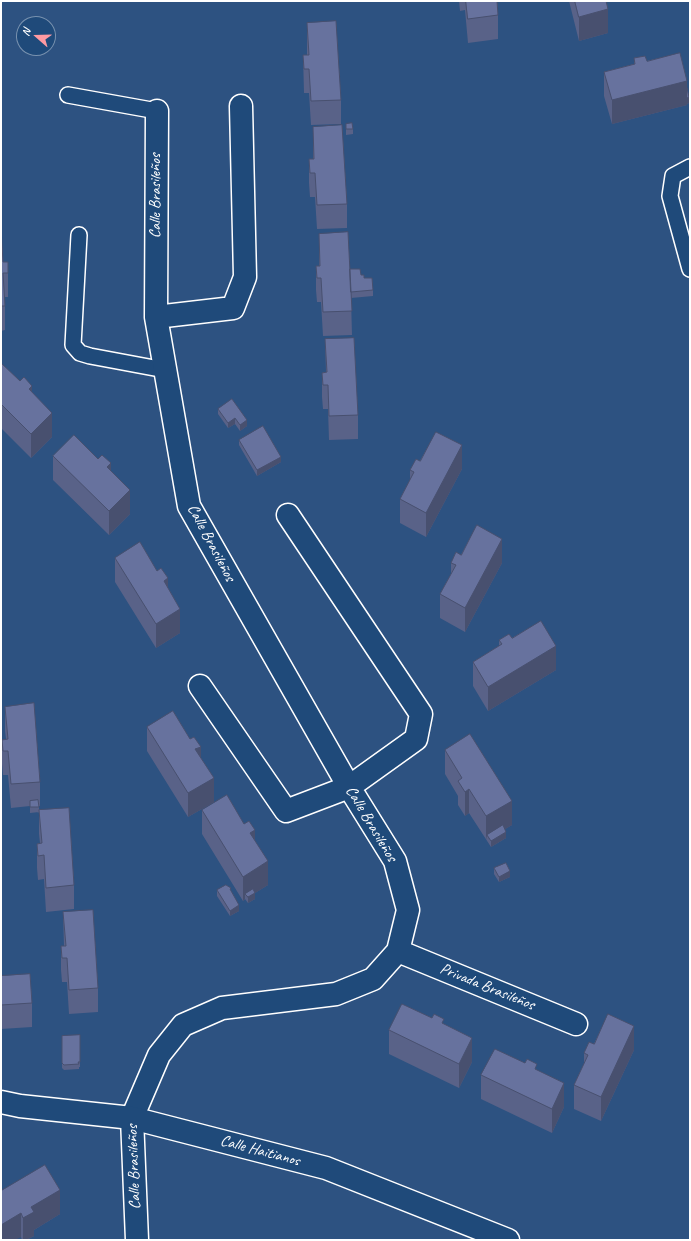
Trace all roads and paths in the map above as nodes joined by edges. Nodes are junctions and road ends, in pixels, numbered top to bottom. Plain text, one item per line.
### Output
1 (68, 95) dead end
2 (241, 106) dead end
3 (156, 111) joint
4 (690, 167) edge
5 (79, 235) dead end
6 (690, 269) edge
7 (156, 317) junction
8 (165, 370) junction
9 (288, 515) dead end
10 (200, 686) dead end
11 (349, 787) junction
12 (398, 951) junction
13 (576, 1024) dead end
14 (1, 1102) edge
15 (132, 1118) junction
16 (137, 1240) edge
17 (508, 1240) edge

1 - 3 lane, Calle Brasileños
2 - 7 street
3 - 7 street, Calle Brasileños
4 - 6 lane
5 - 8 lane
7 - 8 street, Calle Brasileños
8 - 11 street, Calle Brasileños
9 - 11 street
10 - 11 street
11 - 12 street, Calle Brasileños
12 - 13 street, Privada Brasileños
12 - 15 street, Calle Brasileños
14 - 15 street, Calle Haitianos
15 - 16 street, Calle Brasileños
15 - 17 street, Calle Haitianos

